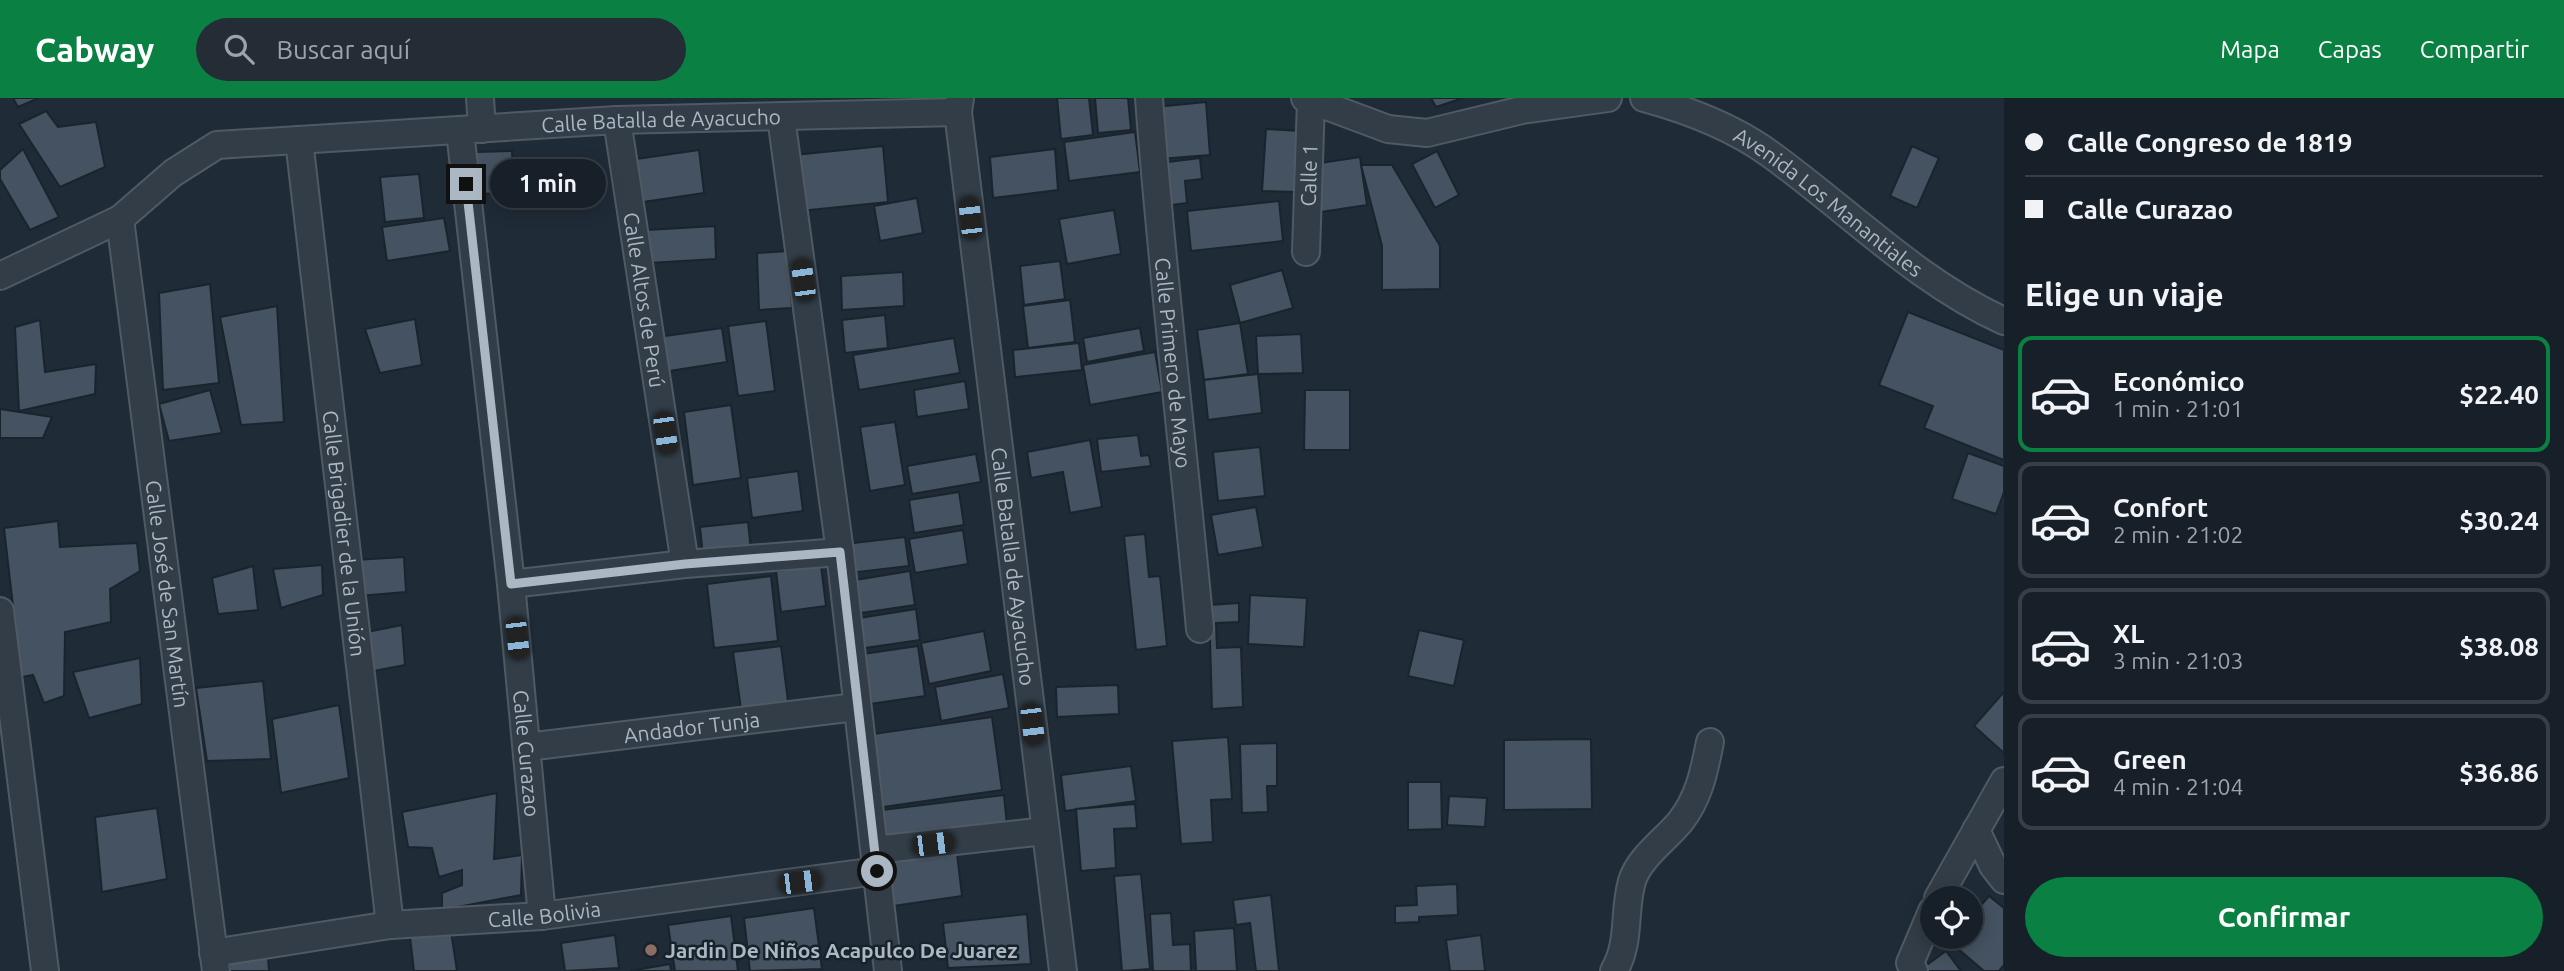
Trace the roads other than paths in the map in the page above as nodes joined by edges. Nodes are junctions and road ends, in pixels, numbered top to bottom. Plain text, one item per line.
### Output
1 (480, 98) edge
2 (1149, 98) edge
3 (1608, 98) edge
4 (1644, 98) edge
5 (1308, 99) edge
6 (959, 105) edge
7 (781, 117) junction
8 (617, 120) junction
9 (471, 130) junction
10 (299, 140) junction
11 (120, 219) junction
12 (1306, 252) dead end
13 (0, 276) edge
14 (2004, 321) edge
15 (840, 552) junction
16 (685, 564) junction
17 (511, 584) junction
18 (0, 611) edge
19 (1200, 629) dead end
20 (856, 707) junction
21 (1710, 742) dead end
22 (527, 747) junction
23 (2004, 781) edge
24 (1976, 830) junction
25 (1045, 831) junction
26 (876, 861) junction
27 (2004, 880) edge
28 (1945, 886) edge
29 (542, 916) junction
30 (390, 925) junction
31 (1920, 939) edge
32 (215, 962) edge
33 (45, 971) edge
34 (888, 971) edge
35 (1063, 971) edge
36 (1614, 971) edge
37 (1914, 971) edge

1 - 9 street, Calle Curazao
2 - 19 street, Calle Primero de Mayo
3 - 5 street
4 - 14 street, Avenida Los Manantiales
5 - 12 street, Calle 1
6 - 7 street, Calle Batalla de Ayacucho
6 - 25 street, Calle Batalla de Ayacucho
7 - 8 street, Calle Batalla de Ayacucho
7 - 15 street
8 - 9 street, Calle Batalla de Ayacucho
8 - 16 street, Calle Altos de Perú
9 - 10 street, Calle Batalla de Ayacucho
9 - 17 street, Calle Curazao
10 - 11 street, Calle Batalla de Ayacucho
10 - 30 street, Calle Brigadier de la Unión
11 - 13 street, Calle Batalla de Ayacucho
11 - 32 street, Calle José de San Martín
15 - 16 street
15 - 20 street
16 - 17 street
17 - 22 street, Calle Curazao
18 - 33 street
20 - 22 street, Andador Tunja
20 - 26 street
21 - 36 street
22 - 29 street, Calle Curazao
23 - 24 street
24 - 27 street
24 - 28 street
25 - 26 street, Calle Bolivia
25 - 35 street, Calle Batalla de Ayacucho
26 - 29 street, Calle Bolivia
26 - 34 street
29 - 30 street, Calle Bolivia
30 - 32 street, Calle Bolivia
31 - 37 street

